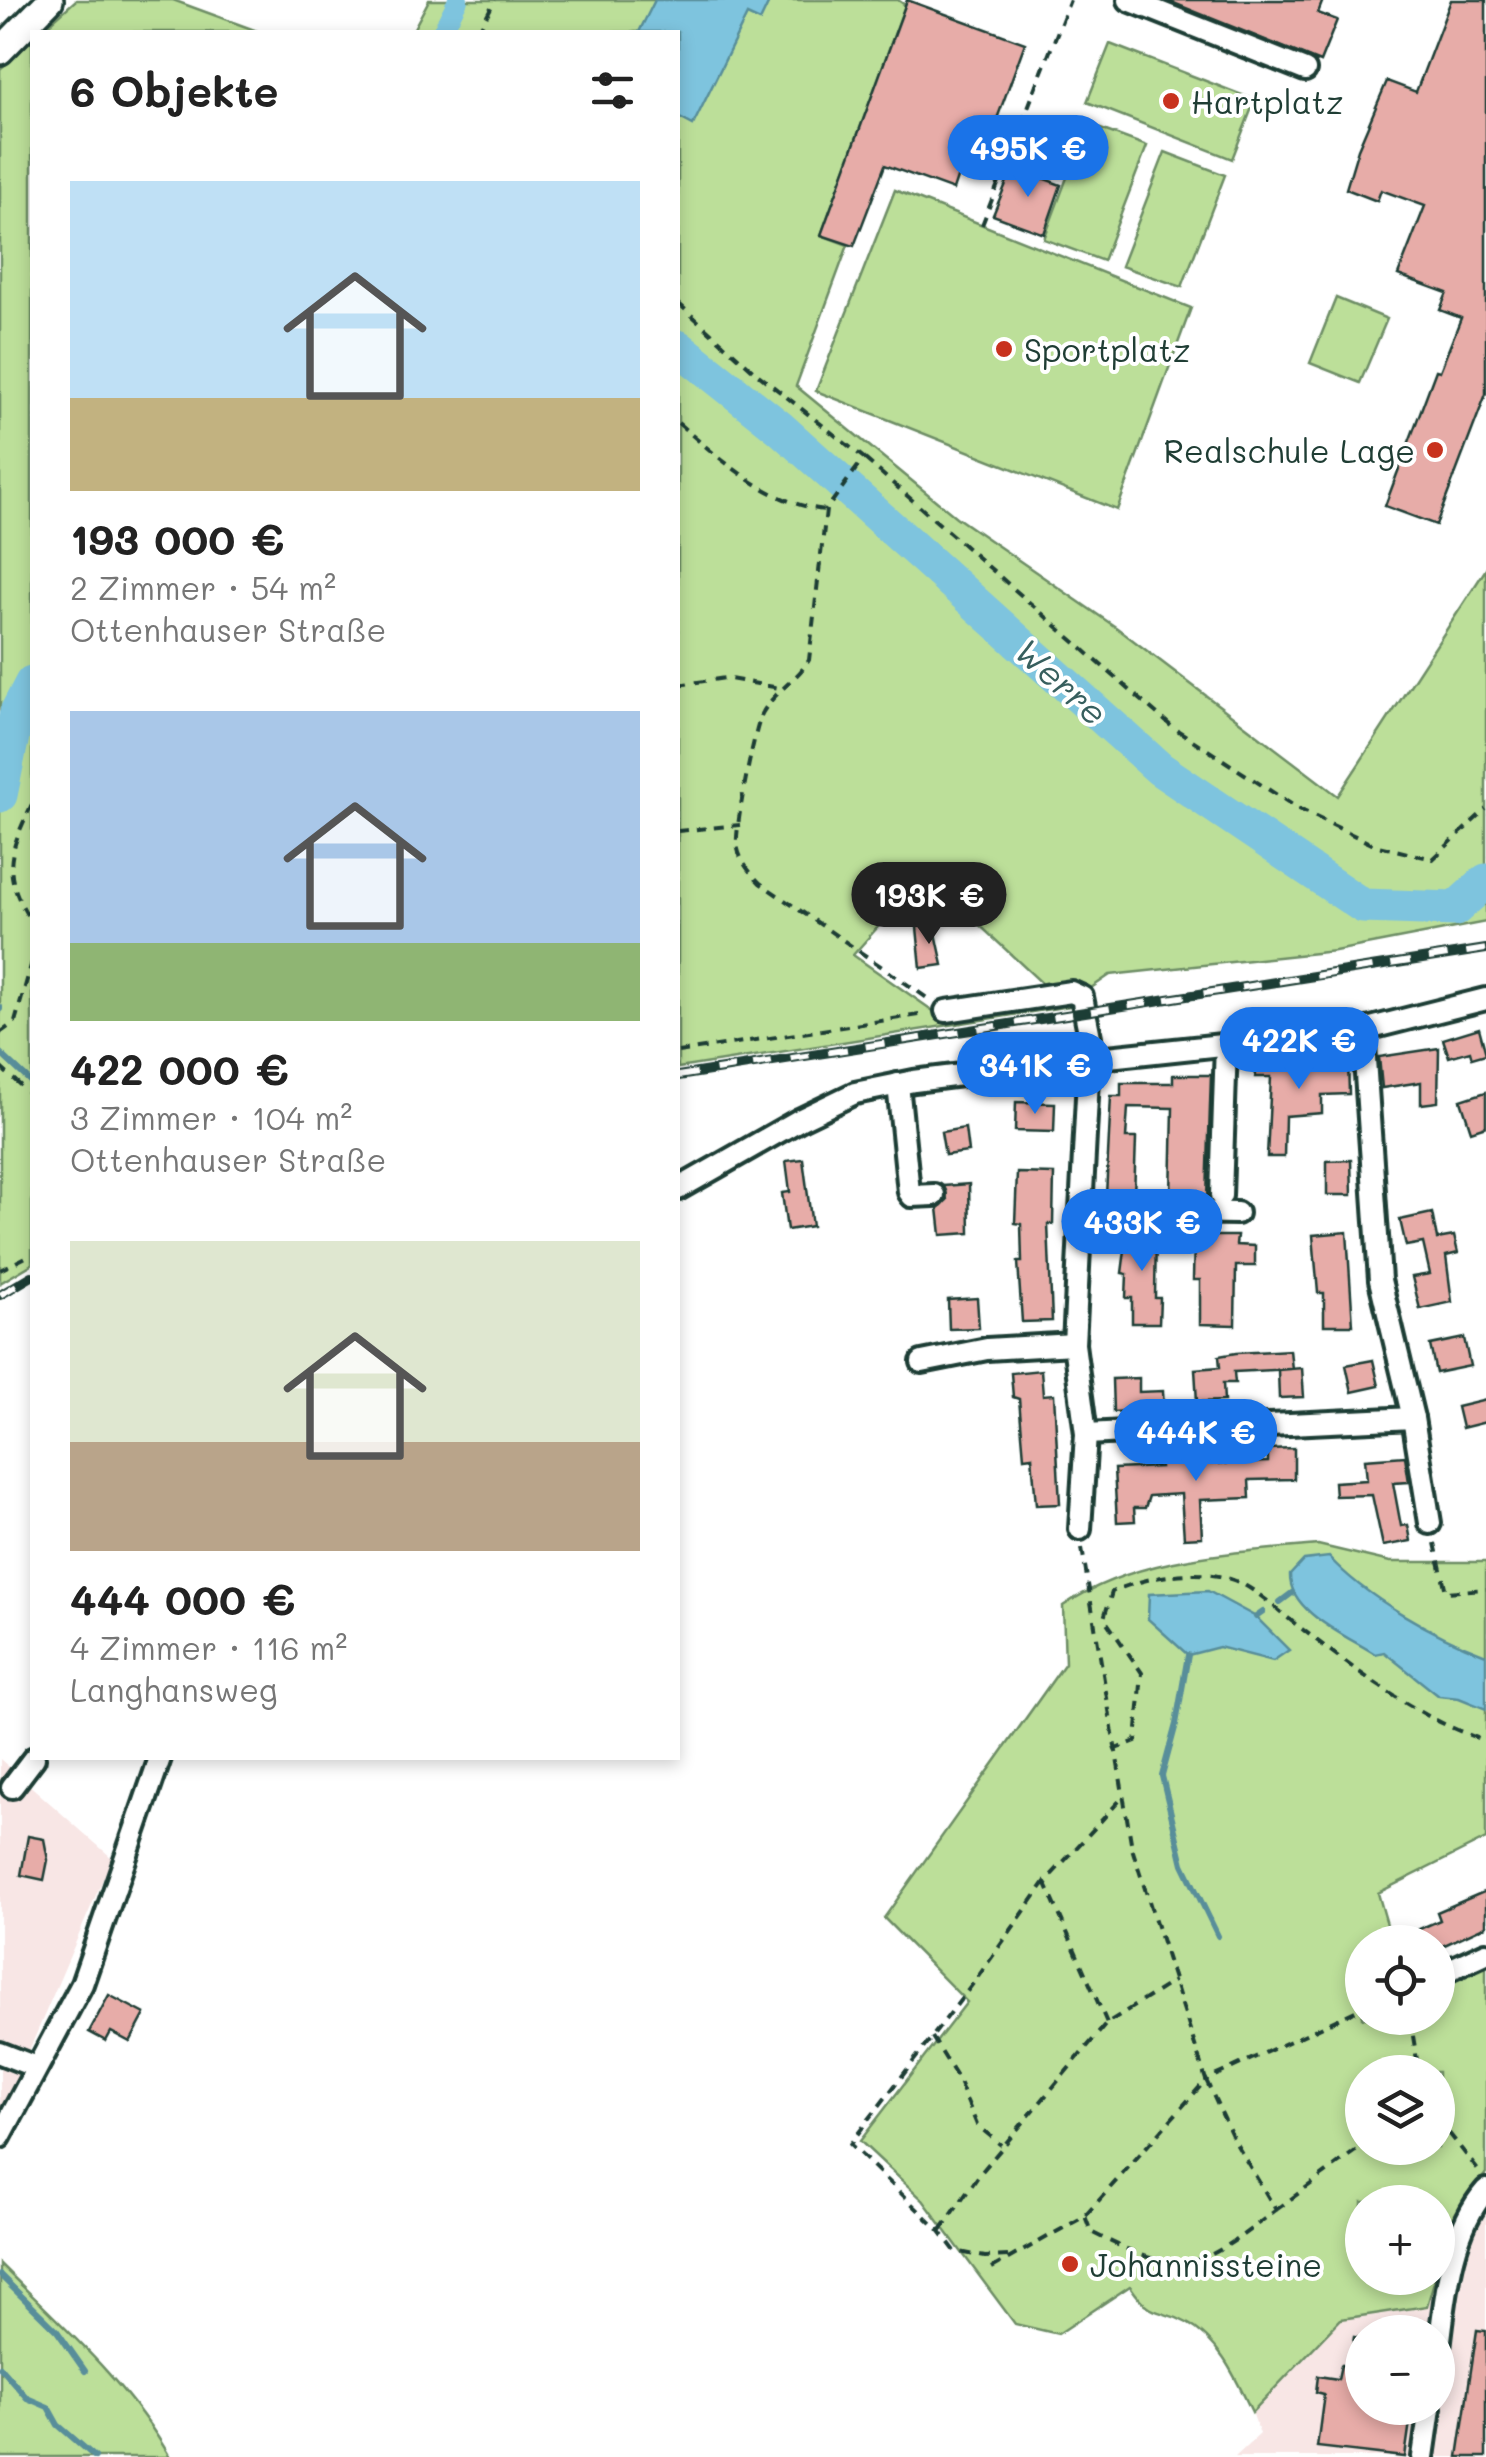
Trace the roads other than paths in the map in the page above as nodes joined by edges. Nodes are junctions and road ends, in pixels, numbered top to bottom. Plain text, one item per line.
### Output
1 (50, 0) edge
2 (1128, 0) edge
3 (0, 50) edge
4 (1305, 70) dead end
5 (1486, 998) edge
6 (946, 1011) road end
7 (1363, 1030) junction
8 (1226, 1044) junction
9 (1090, 1059) junction
10 (898, 1084) junction
11 (680, 1189) edge
12 (934, 1196) dead end
13 (1221, 1196) dead end
14 (1082, 1207) junction
15 (1237, 1213) dead end
16 (1074, 1344) junction
17 (922, 1362) dead end
18 (1414, 1418) junction
19 (1086, 1434) junction
20 (1430, 1522) road end
21 (1080, 1529) road end
22 (32, 1760) edge
23 (159, 1760) edge
24 (12, 1786) dead end
25 (1486, 1953) edge
26 (1455, 1967) edge
27 (0, 2053) edge
28 (36, 2067) junction
29 (0, 2137) edge
30 (1486, 2190) edge
31 (1443, 2315) edge
32 (1428, 2425) edge
33 (1423, 2457) edge

1 - 3 main road
2 - 4 street
5 - 7 street
6 - 9 street
7 - 8 street
7 - 18 street
8 - 9 street
8 - 13 street
9 - 10 street
9 - 14 street
10 - 11 street
10 - 12 street
14 - 15 street
14 - 16 street
16 - 17 street
16 - 19 street
18 - 19 street
18 - 20 street
19 - 21 street
22 - 24 street
23 - 28 street
25 - 26 street
27 - 28 street
28 - 29 street
30 - 31 street
32 - 33 street

